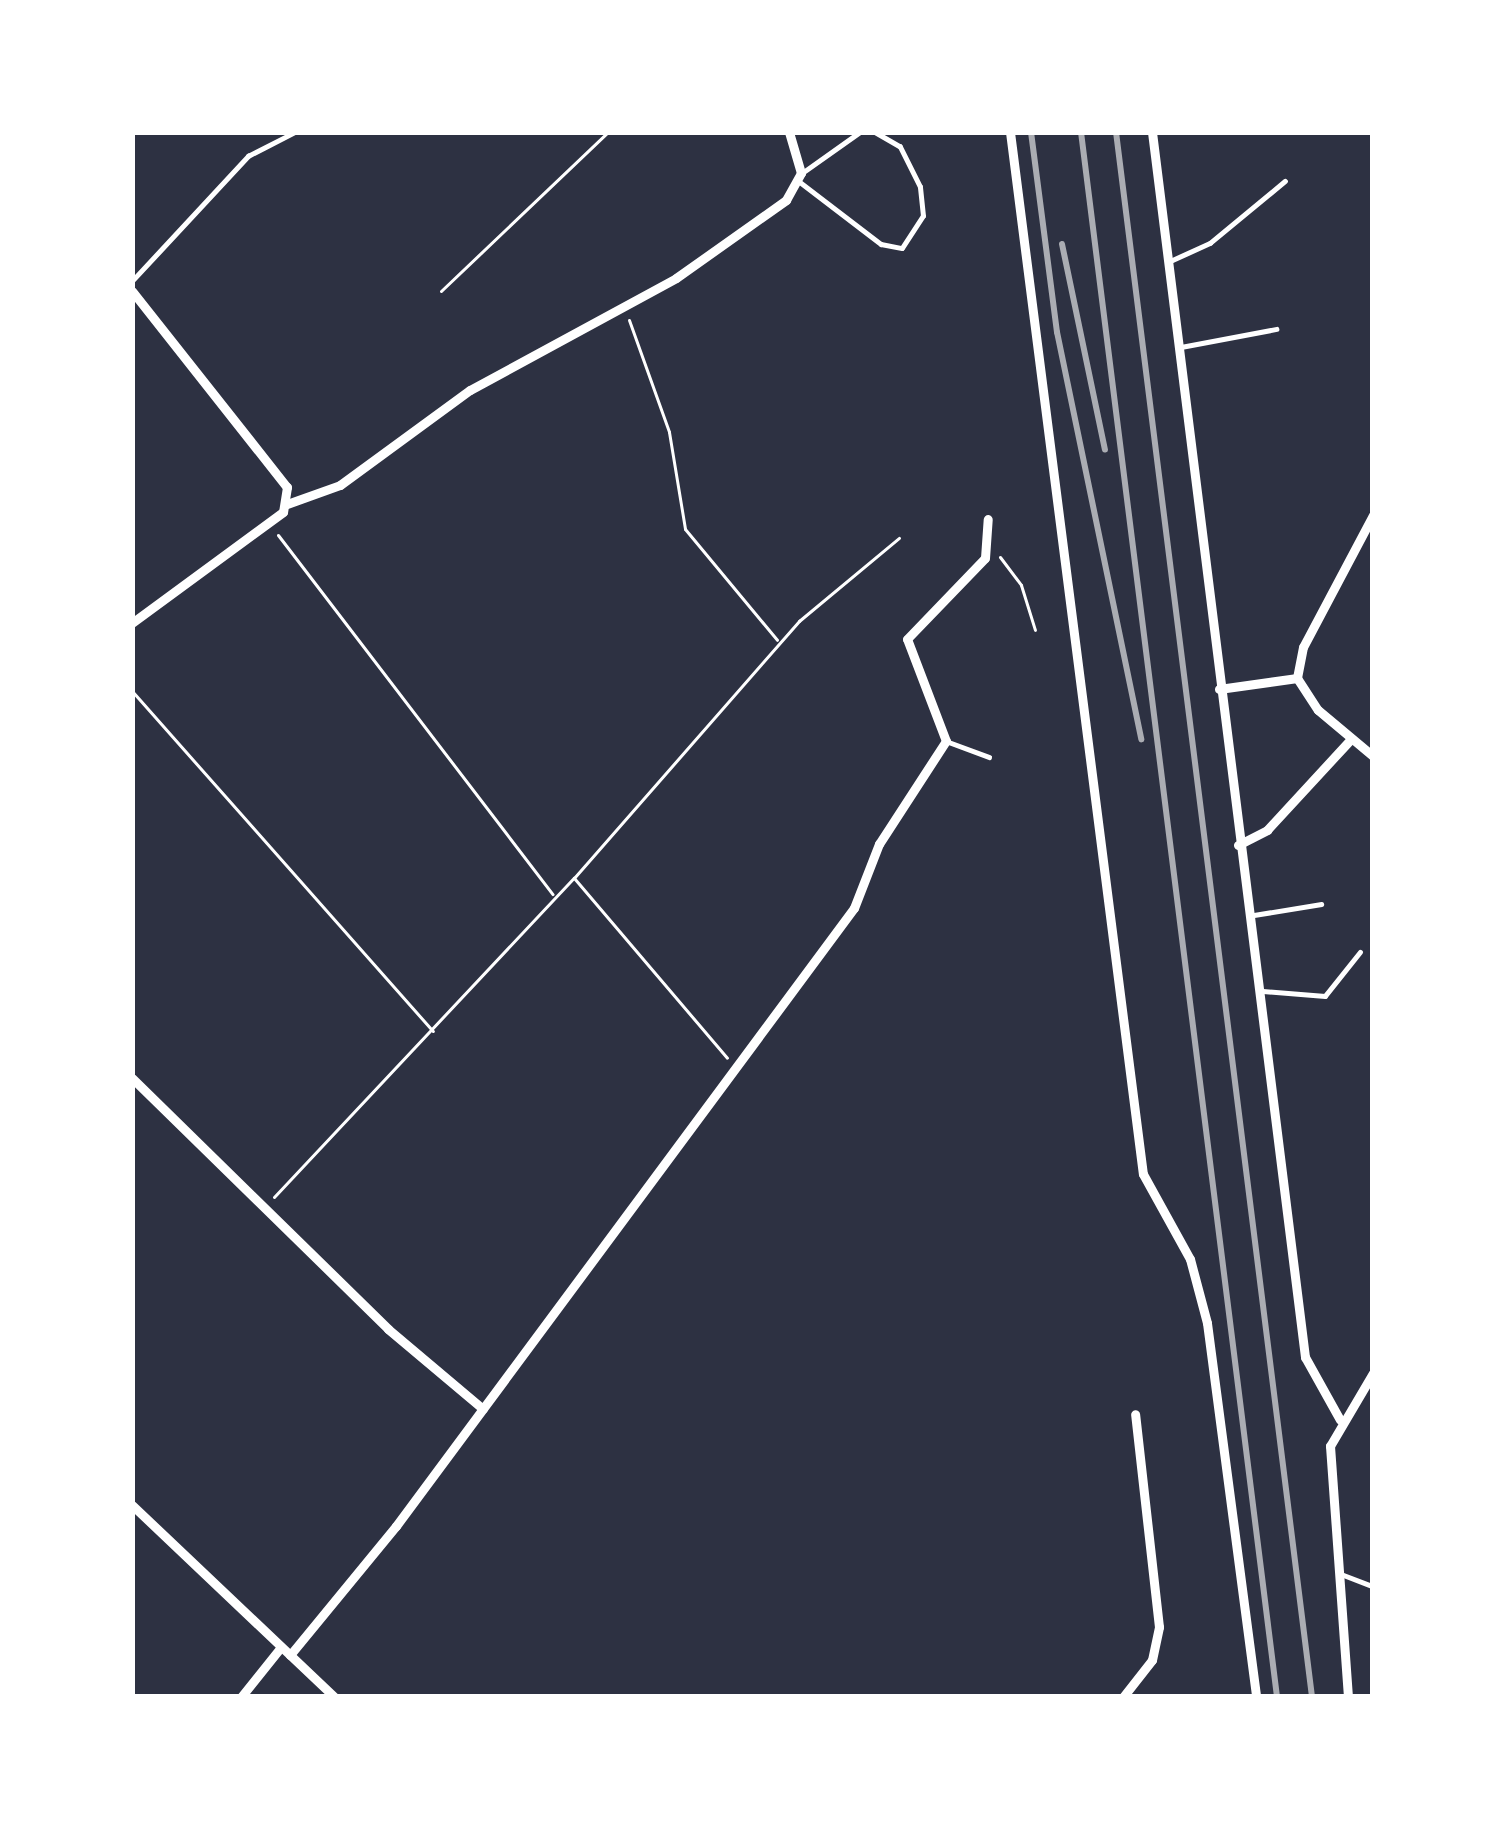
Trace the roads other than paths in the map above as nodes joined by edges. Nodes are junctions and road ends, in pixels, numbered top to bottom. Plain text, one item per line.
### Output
1 (295, 132) edge
2 (789, 132) edge
3 (860, 132) edge
4 (874, 132) edge
5 (1010, 132) edge
6 (1152, 132) edge
7 (801, 177) junction
8 (1285, 181) dead end
9 (1168, 262) junction
10 (132, 281) edge
11 (132, 290) edge
12 (1276, 328) dead end
13 (1178, 347) junction
14 (287, 504) junction
15 (1373, 515) edge
16 (988, 520) dead end
17 (132, 623) edge
18 (1297, 678) junction
19 (1219, 688) junction
20 (1351, 739) junction
21 (946, 741) junction
22 (1373, 756) edge
23 (989, 757) dead end
24 (1238, 845) junction
25 (1321, 904) dead end
26 (1248, 915) junction
27 (1360, 952) dead end
28 (1258, 991) junction
29 (132, 1078) edge
30 (1373, 1373) edge
31 (1357, 1394) junction
32 (1373, 1401) edge
33 (483, 1409) junction
34 (1135, 1414) dead end
35 (1340, 1420) junction
36 (132, 1505) edge
37 (1336, 1572) junction
38 (1373, 1586) edge
39 (285, 1651) junction
40 (241, 1697) edge
41 (334, 1697) edge
42 (1123, 1697) edge
43 (1256, 1697) edge
44 (1348, 1697) edge

1 - 10 lane
2 - 7 street
3 - 7 lane
4 - 7 lane
5 - 43 street
6 - 9 street
7 - 14 street
8 - 9 lane
9 - 13 street
11 - 14 street
12 - 13 lane
13 - 19 street
14 - 17 street
15 - 18 street
16 - 21 street
18 - 19 street
18 - 20 street
19 - 24 street
20 - 22 street
20 - 24 street
21 - 23 lane
21 - 33 street
24 - 26 street
25 - 26 lane
26 - 28 street
27 - 28 lane
28 - 35 street
29 - 33 street
30 - 31 street
31 - 32 lane
31 - 35 street
33 - 39 street
34 - 42 street
35 - 37 street
36 - 39 street
37 - 38 lane
37 - 44 street
39 - 40 street
39 - 41 street

